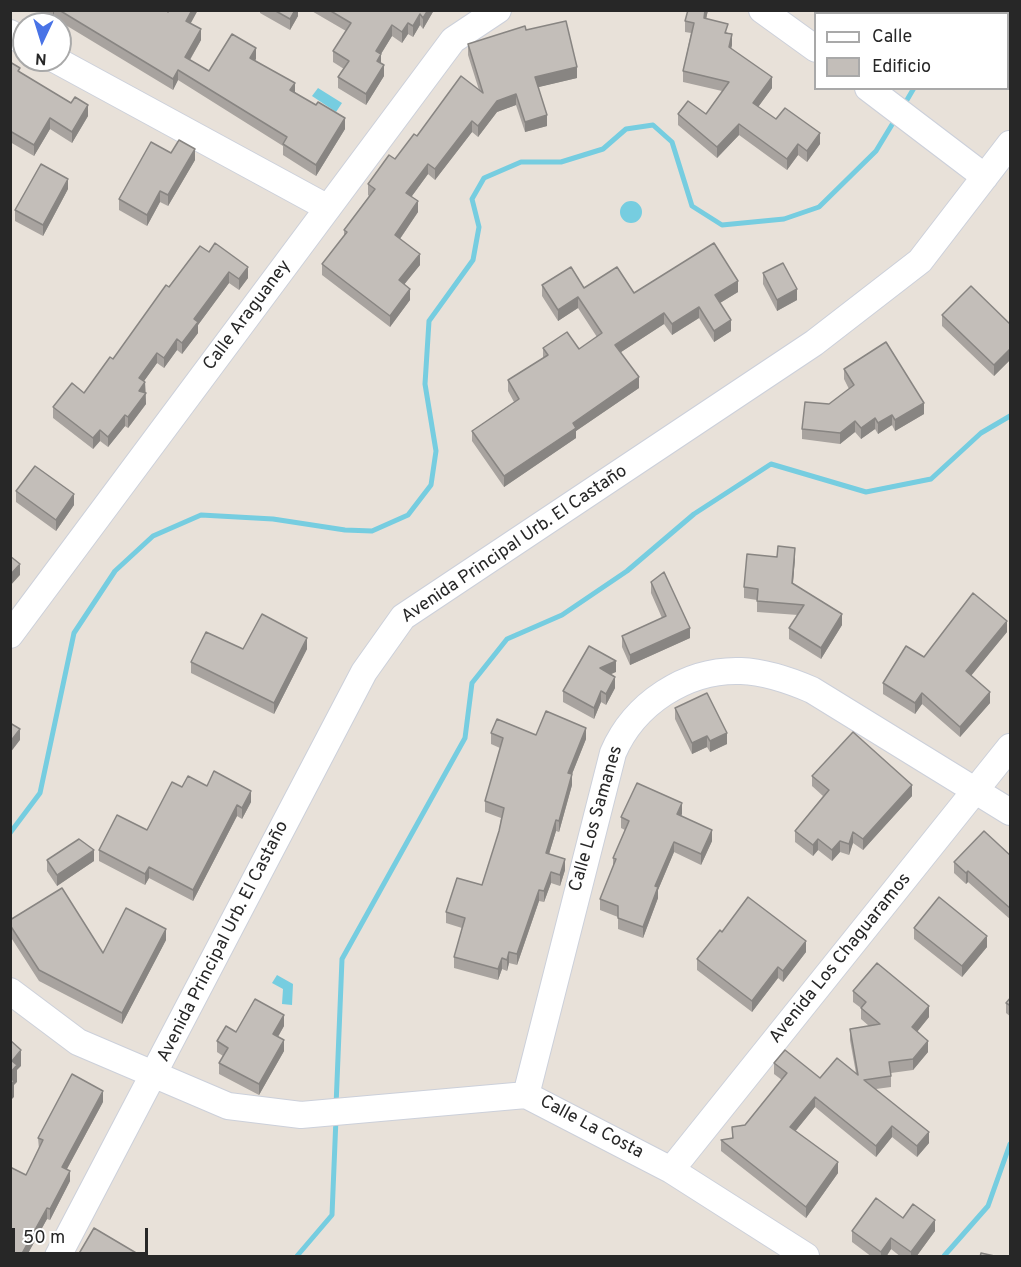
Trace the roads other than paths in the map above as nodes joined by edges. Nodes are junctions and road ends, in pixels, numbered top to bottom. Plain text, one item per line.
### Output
1 (762, 10) edge
2 (497, 11) edge
3 (814, 48) edge
4 (72, 69) edge
5 (871, 90) edge
6 (1011, 144) edge
7 (985, 177) junction
8 (328, 208) junction
9 (10, 635) edge
10 (1011, 747) edge
11 (977, 791) junction
12 (1011, 812) edge
13 (10, 991) edge
14 (155, 1075) junction
15 (526, 1095) junction
16 (671, 1170) junction
17 (58, 1257) edge
18 (806, 1257) edge

1 - 3 street
2 - 8 street, Calle Araguaney
4 - 8 street
5 - 7 street
6 - 7 street, Avenida Principal Urb. El Castaño
7 - 14 street, Avenida Principal Urb. El Castaño
8 - 9 street, Calle Araguaney
10 - 11 street, Avenida Los Chaguaramos
11 - 12 street, Calle Los Samanes
11 - 15 street, Calle Los Samanes
11 - 16 street, Avenida Los Chaguaramos
13 - 14 street, Calle La Costa
14 - 15 street, Calle La Costa
14 - 17 street, Avenida Principal Urb. El Castaño
15 - 16 street, Calle La Costa
16 - 18 street, Calle La Costa

